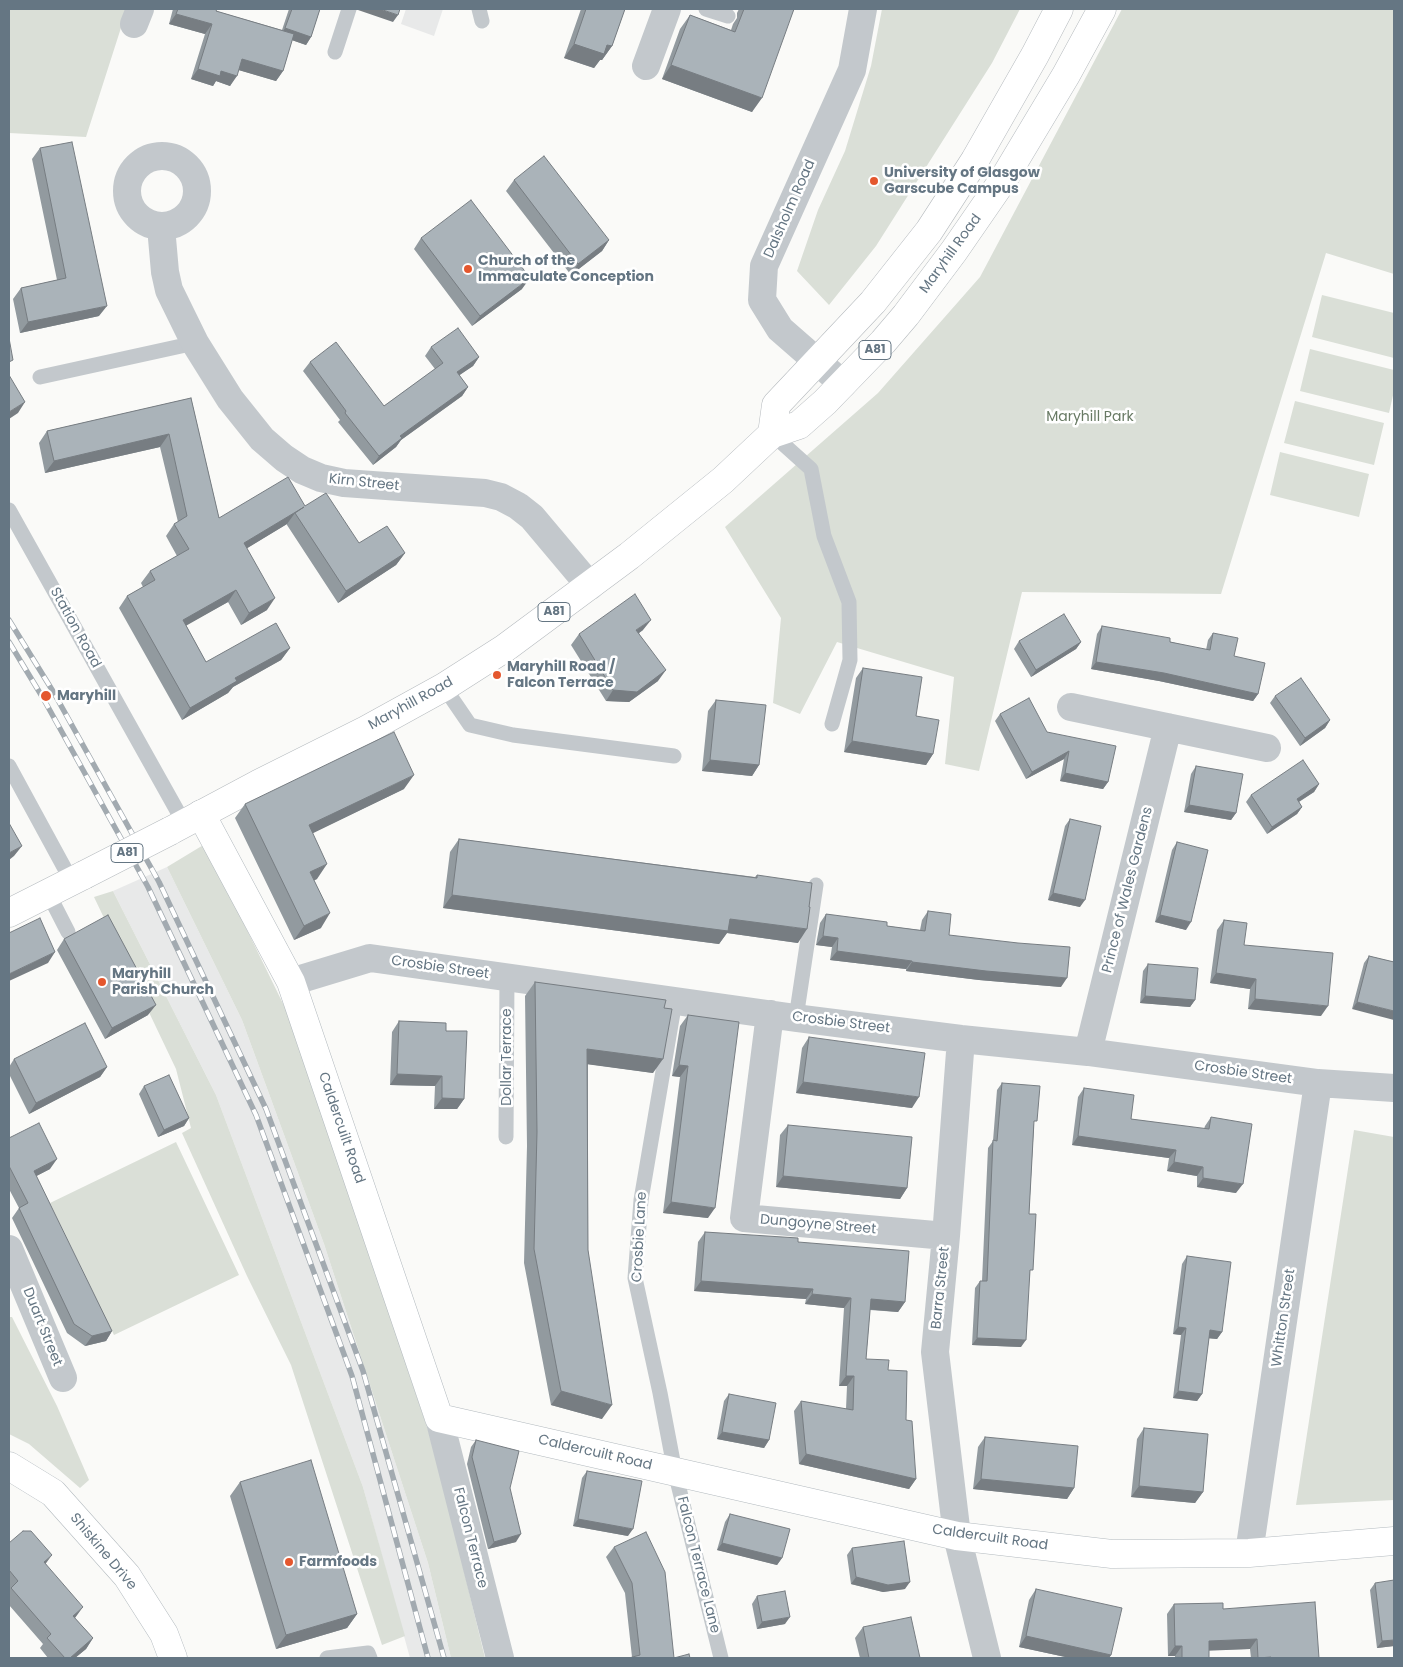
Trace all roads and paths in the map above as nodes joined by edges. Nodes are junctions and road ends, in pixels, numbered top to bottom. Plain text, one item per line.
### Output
1 (350, 9) edge
2 (667, 9) edge
3 (706, 9) edge
4 (864, 9) edge
5 (1059, 9) edge
6 (1102, 9) edge
7 (728, 16) dead end
8 (335, 52) dead end
9 (646, 66) dead end
10 (162, 227) dead end
11 (194, 343) junction
12 (818, 361) junction
13 (40, 377) dead end
14 (843, 384) junction
15 (772, 434) junction
16 (9, 510) edge
17 (590, 586) junction
18 (444, 687) junction
19 (1071, 707) dead end
20 (832, 724) dead end
21 (1168, 727) junction
22 (1267, 748) dead end
23 (674, 756) dead end
24 (9, 766) edge
25 (185, 823) junction
26 (68, 883) junction
27 (816, 885) dead end
28 (9, 913) edge
29 (68, 932) dead end
30 (507, 978) junction
31 (291, 982) junction
32 (675, 1001) junction
33 (770, 1014) junction
34 (796, 1018) junction
35 (961, 1039) junction
36 (1088, 1052) junction
37 (1318, 1083) junction
38 (1394, 1088) edge
39 (506, 1136) dead end
40 (946, 1236) junction
41 (12, 1263) edge
42 (63, 1378) dead end
43 (439, 1418) junction
44 (9, 1466) edge
45 (675, 1472) junction
46 (957, 1536) junction
47 (1394, 1541) edge
48 (1250, 1553) junction
49 (173, 1658) edge
50 (327, 1658) edge
51 (370, 1658) edge
52 (500, 1658) edge
53 (721, 1658) edge
54 (987, 1658) edge

1 - 8 lane
2 - 9 street
3 - 7 lane
4 - 12 street, Dalsholm Road
5 - 12 main road, A81
6 - 14 main road, Maryhill Road / A81
10 - 11 street, Kirn Street
11 - 13 lane
11 - 17 street, Kirn Street
12 - 14 street, Dalsholm Road
12 - 15 main road, A81
14 - 15 main road, Maryhill Road / A81
15 - 17 main road, Maryhill Road / A81
15 - 20 lane
16 - 25 lane, Station Road
17 - 18 main road, Maryhill Road / A81
18 - 23 lane
18 - 25 main road, Maryhill Road / A81
19 - 21 street
21 - 22 street
21 - 36 street, Prince of Wales Gardens
24 - 26 lane
25 - 26 main road, Maryhill Road / A81, bridge
25 - 31 main road, Caldercuilt Road
26 - 28 main road, Maryhill Road / A81
26 - 29 lane
27 - 34 lane
30 - 31 street, Crosbie Street
30 - 32 street, Crosbie Street
30 - 39 lane, Dollar Terrace
31 - 43 main road, Caldercuilt Road
32 - 33 street, Crosbie Street
32 - 45 lane, Crosbie Lane
33 - 34 street, Crosbie Street
33 - 40 street, Dungoyne Street
34 - 35 street, Crosbie Street
35 - 36 street, Crosbie Street
35 - 40 street, Barra Street
36 - 37 street, Crosbie Street
37 - 38 street, Crosbie Street
37 - 48 street, Whitton Street
40 - 46 street, Barra Street
41 - 42 street, Duart Street
43 - 45 main road, Caldercuilt Road
43 - 52 street, Falcon Terrace
44 - 49 main road, Shiskine Drive
45 - 46 main road, Caldercuilt Road
45 - 53 lane, Falcon Terrace Lane
46 - 48 main road, Caldercuilt Road
46 - 54 street, Barra Street
47 - 48 main road, Caldercuilt Road
50 - 51 lane

